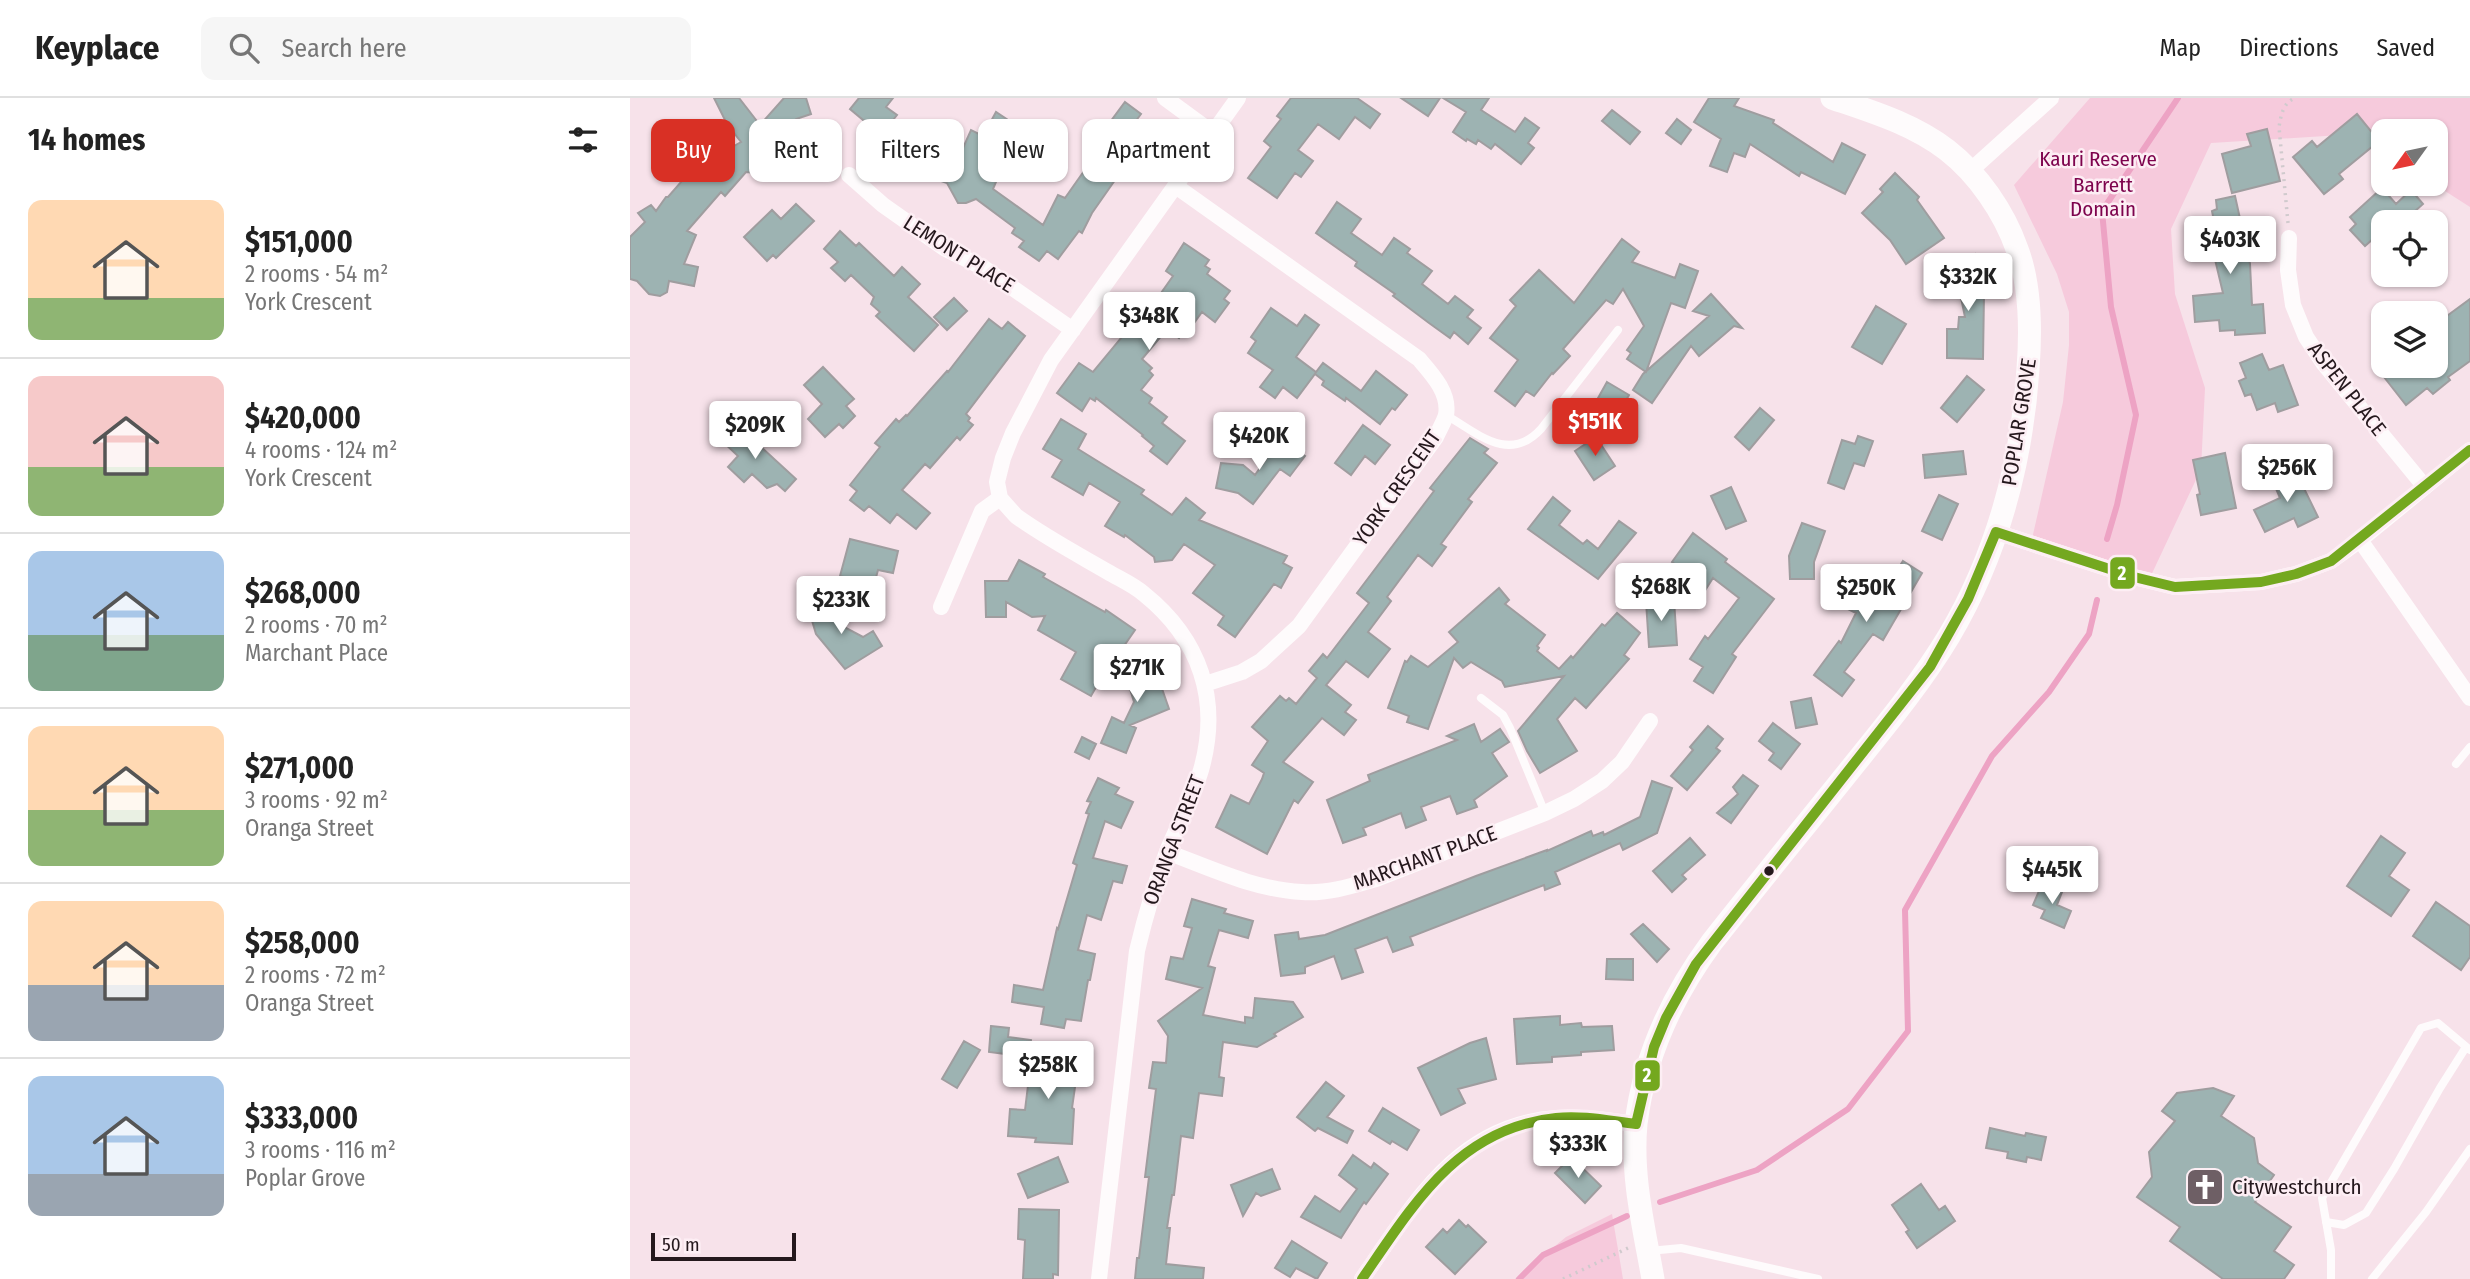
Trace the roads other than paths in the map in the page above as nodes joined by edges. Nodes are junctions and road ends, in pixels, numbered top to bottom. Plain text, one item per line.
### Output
1 (1165, 98) edge
2 (1238, 98) edge
3 (1832, 98) edge
4 (2050, 98) edge
5 (1194, 119) edge
6 (1224, 119) edge
7 (1970, 171) junction
8 (849, 175) dead end
9 (1180, 182) edge
10 (1177, 187) junction
11 (2290, 238) road end
12 (1073, 330) junction
13 (1618, 330) dead end
14 (1446, 415) junction
15 (2470, 450) edge
16 (2425, 487) junction
17 (1000, 498) junction
18 (1996, 532) junction
19 (2360, 540) junction
20 (941, 607) dead end
21 (1205, 684) junction
22 (1481, 698) dead end
23 (2470, 698) edge
24 (1650, 721) dead end
25 (2470, 747) edge
26 (2456, 764) dead end
27 (1545, 813) junction
28 (1167, 852) junction
29 (2468, 1049) edge
30 (1636, 1125) junction
31 (2470, 1149) edge
32 (2326, 1222) junction
33 (1647, 1245) junction
34 (1100, 1279) edge
35 (1362, 1279) edge
36 (1653, 1279) edge
37 (1818, 1279) edge
38 (2331, 1279) edge
39 (2372, 1279) edge

1 - 5 street
2 - 6 street
3 - 7 street, POPLAR GROVE
4 - 7 street
7 - 18 street, POPLAR GROVE
8 - 12 street, LEMONT PLACE
9 - 10 street
10 - 12 street
10 - 14 street, YORK CRESCENT
11 - 16 street, ASPEN PLACE
12 - 17 street
13 - 14 lane
14 - 21 street, YORK CRESCENT
15 - 16 street
16 - 19 street
17 - 20 street
17 - 21 street, ORANGA STREET
18 - 19 street
18 - 30 street, POPLAR GROVE
19 - 23 street
21 - 28 street, ORANGA STREET
22 - 27 lane
24 - 27 street, MARCHANT PLACE
25 - 26 lane
27 - 28 street, MARCHANT PLACE
28 - 34 street, ORANGA STREET
29 - 32 lane
29 - 32 lane
30 - 33 street, POPLAR GROVE
30 - 35 street
31 - 39 lane
32 - 38 lane
33 - 36 street, POPLAR GROVE
33 - 37 lane

